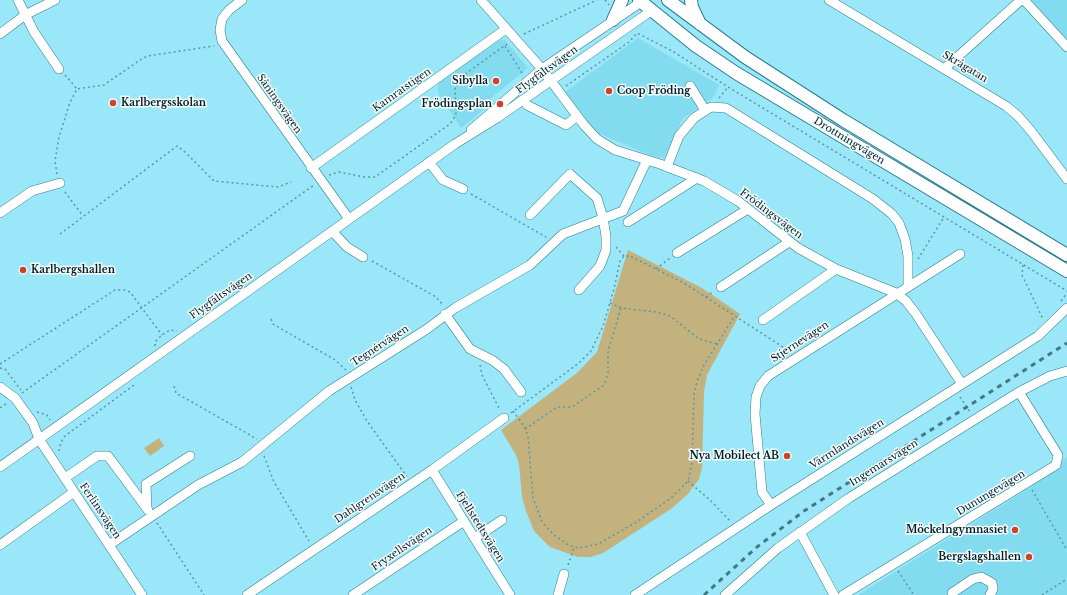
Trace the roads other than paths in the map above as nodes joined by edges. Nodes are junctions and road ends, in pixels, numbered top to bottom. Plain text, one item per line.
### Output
1 (18, 0) edge
2 (55, 0) edge
3 (242, 0) edge
4 (481, 0) edge
5 (622, 0) edge
6 (668, 0) edge
7 (691, 0) edge
8 (829, 0) edge
9 (1023, 0) edge
10 (641, 1) edge
11 (651, 11) junction
12 (25, 15) junction
13 (613, 20) junction
14 (700, 25) junction
15 (506, 29) junction
16 (0, 34) edge
17 (1067, 47) edge
18 (945, 68) junction
19 (59, 69) road end
20 (542, 69) junction
21 (551, 80) junction
22 (690, 86) dead end
23 (527, 105) dead end
24 (705, 110) junction
25 (577, 116) junction
26 (455, 144) junction
27 (647, 160) junction
28 (429, 162) junction
29 (667, 166) junction
30 (311, 168) junction
31 (697, 178) junction
32 (1067, 179) edge
33 (60, 183) road end
34 (463, 189) road end
35 (748, 209) junction
36 (0, 213) edge
37 (530, 215) dead end
38 (603, 218) junction
39 (349, 219) junction
40 (628, 222) dead end
41 (332, 231) junction
42 (789, 242) junction
43 (677, 253) road end
44 (960, 254) dead end
45 (1067, 255) edge
46 (363, 256) road end
47 (836, 269) junction
48 (1067, 271) edge
49 (908, 286) junction
50 (721, 287) dead end
51 (579, 290) dead end
52 (896, 293) junction
53 (1064, 304) edge
54 (445, 314) junction
55 (763, 320) dead end
56 (1067, 371) edge
57 (959, 386) junction
58 (0, 387) edge
59 (521, 392) dead end
60 (1018, 392) junction
61 (504, 418) road end
62 (39, 439) junction
63 (190, 456) dead end
64 (0, 467) edge
65 (432, 470) junction
66 (65, 478) junction
67 (74, 492) junction
68 (771, 506) junction
69 (150, 512) junction
70 (502, 520) dead end
71 (464, 521) junction
72 (800, 532) junction
73 (475, 538) junction
74 (0, 545) edge
75 (109, 545) junction
76 (564, 574) road end
77 (952, 592) dead end
78 (142, 595) edge
79 (247, 595) edge
80 (353, 595) edge
81 (510, 595) edge
82 (558, 595) edge
83 (635, 595) edge
84 (725, 595) edge
85 (834, 595) edge
86 (843, 595) edge
87 (990, 595) edge

1 - 12 street
2 - 12 street
3 - 30 street, Såningsvägen
4 - 15 street, Frödingsvägen
5 - 13 main road
6 - 11 main road
6 - 14 main road, Drottningvägen
7 - 14 main road
8 - 18 street, Skrågatan
9 - 17 street
9 - 18 street
10 - 11 main road, Drottningvägen
10 - 13 street, Flygfältsvägen
11 - 21 street, Flygfältsvägen
11 - 48 main road, Drottningvägen
12 - 16 street
12 - 19 street
13 - 20 street, Flygfältsvägen
14 - 45 main road, Drottningvägen
15 - 20 street, Frödingsvägen
15 - 30 street, Kamratstigen
18 - 32 street, Skrågatan
20 - 21 street, Frödingsvägen
20 - 26 street, Flygfältsvägen
21 - 25 street, Frödingsvägen
21 - 26 street, Flygfältsvägen
22 - 24 street
23 - 25 street
24 - 29 street
24 - 49 street
25 - 27 street, Frödingsvägen
26 - 28 street, Flygfältsvägen
27 - 29 street, Frödingsvägen
27 - 38 street, Tegnérvägen
28 - 34 street
28 - 39 street, Flygfältsvägen
29 - 31 street, Frödingsvägen
30 - 39 street, Såningsvägen
31 - 35 street, Frödingsvägen
31 - 40 street
33 - 36 street
35 - 42 street, Frödingsvägen
35 - 43 street
37 - 38 street
38 - 51 street
38 - 54 street, Tegnérvägen
39 - 41 street, Flygfältsvägen
41 - 46 street
41 - 62 street, Flygfältsvägen
42 - 47 street, Frödingsvägen
42 - 50 street
44 - 49 street, Stjernevägen
47 - 52 street, Frödingsvägen
47 - 55 street
49 - 52 street, Stjernevägen
52 - 57 street, Frödingsvägen
52 - 68 street, Stjernevägen
53 - 57 street, Värmlandsvägen
54 - 59 street
54 - 69 street, Tegnérvägen
56 - 60 street, Ingemarsvägen
57 - 68 street, Värmlandsvägen
58 - 62 street, Ferlinsvägen
60 - 72 street, Ingemarsvägen
60 - 86 street, Dunungevägen
61 - 65 street, Dahlgrensvägen
62 - 64 street, Flygfältsvägen
62 - 66 street, Ferlinsvägen
63 - 69 street
65 - 71 street, Fjellstedtsvägen
65 - 79 street, Dahlgrensvägen
66 - 67 street, Ferlinsvägen
66 - 69 street
67 - 74 street
67 - 75 street, Ferlinsvägen
68 - 83 street, Värmlandsvägen
69 - 75 street, Tegnérvägen
70 - 73 street
71 - 73 street, Fjellstedtsvägen
71 - 80 street, Fryxellsvägen
72 - 84 street, Ingemarsvägen
72 - 85 street
73 - 81 street, Fjellstedtsvägen
75 - 78 street, Ferlinsvägen
76 - 82 street
77 - 87 street

